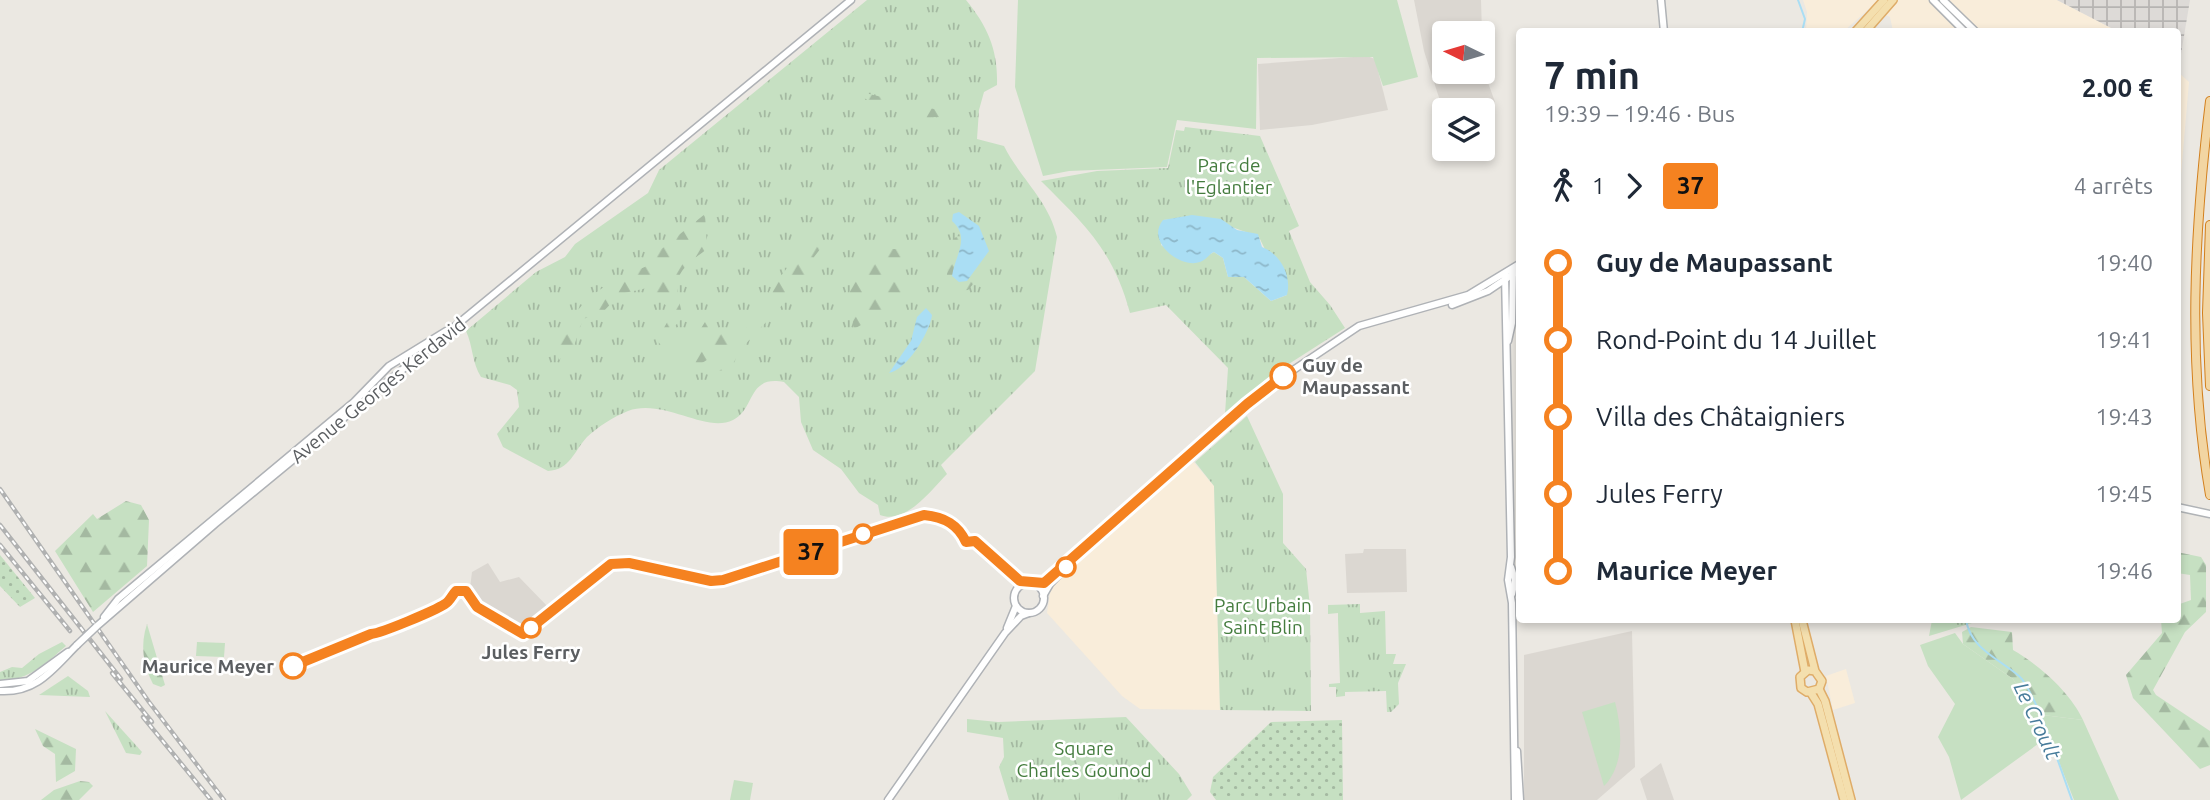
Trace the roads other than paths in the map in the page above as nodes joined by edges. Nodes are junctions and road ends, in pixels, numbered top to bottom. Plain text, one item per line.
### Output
1 (851, 0) edge
2 (1661, 0) edge
3 (1884, 0) edge
4 (1893, 0) edge
5 (1933, 0) edge
6 (1943, 0) edge
7 (1664, 28) edge
8 (1859, 28) edge
9 (1868, 28) edge
10 (1961, 28) edge
11 (1972, 28) edge
12 (2210, 101) edge
13 (2210, 225) edge
14 (1516, 269) edge
15 (1505, 277) junction
16 (1488, 291) junction
17 (1505, 299) junction
18 (471, 314) junction
19 (1394, 314) junction
20 (1506, 346) junction
21 (2210, 386) edge
22 (2210, 495) edge
23 (2181, 509) edge
24 (2210, 514) edge
25 (1062, 570) junction
26 (1034, 584) junction
27 (1044, 596) junction
28 (1016, 604) junction
29 (1029, 613) junction
30 (1796, 623) edge
31 (1803, 623) edge
32 (98, 625) junction
33 (1005, 633) junction
34 (75, 647) junction
35 (1815, 671) junction
36 (1805, 672) junction
37 (0, 684) edge
38 (0, 691) edge
39 (1815, 691) junction
40 (888, 800) edge
41 (1517, 800) edge
42 (1844, 800) edge
43 (1851, 800) edge

1 - 18 main road
2 - 7 main road
3 - 8 main road
4 - 9 main road
5 - 10 main road
6 - 11 main road
12 - 22 highway
13 - 21 highway
14 - 15 main road
14 - 20 main road
15 - 16 main road
15 - 17 main road
15 - 19 main road
16 - 17 main road
16 - 19 main road
17 - 20 main road
18 - 32 main road, Avenue Georges Kerdavid
18 - 32 main road, Avenue Georges Kerdavid
19 - 25 main road
20 - 41 main road
23 - 24 main road
25 - 26 main road
25 - 27 main road
26 - 27 main road
26 - 28 main road
27 - 29 main road
28 - 29 main road
28 - 33 main road
29 - 33 main road
30 - 36 main road
31 - 35 main road
32 - 34 main road, bridge
33 - 40 main road
34 - 37 main road
34 - 38 main road
35 - 36 main road
35 - 39 main road
36 - 39 main road
39 - 42 main road
39 - 43 main road

